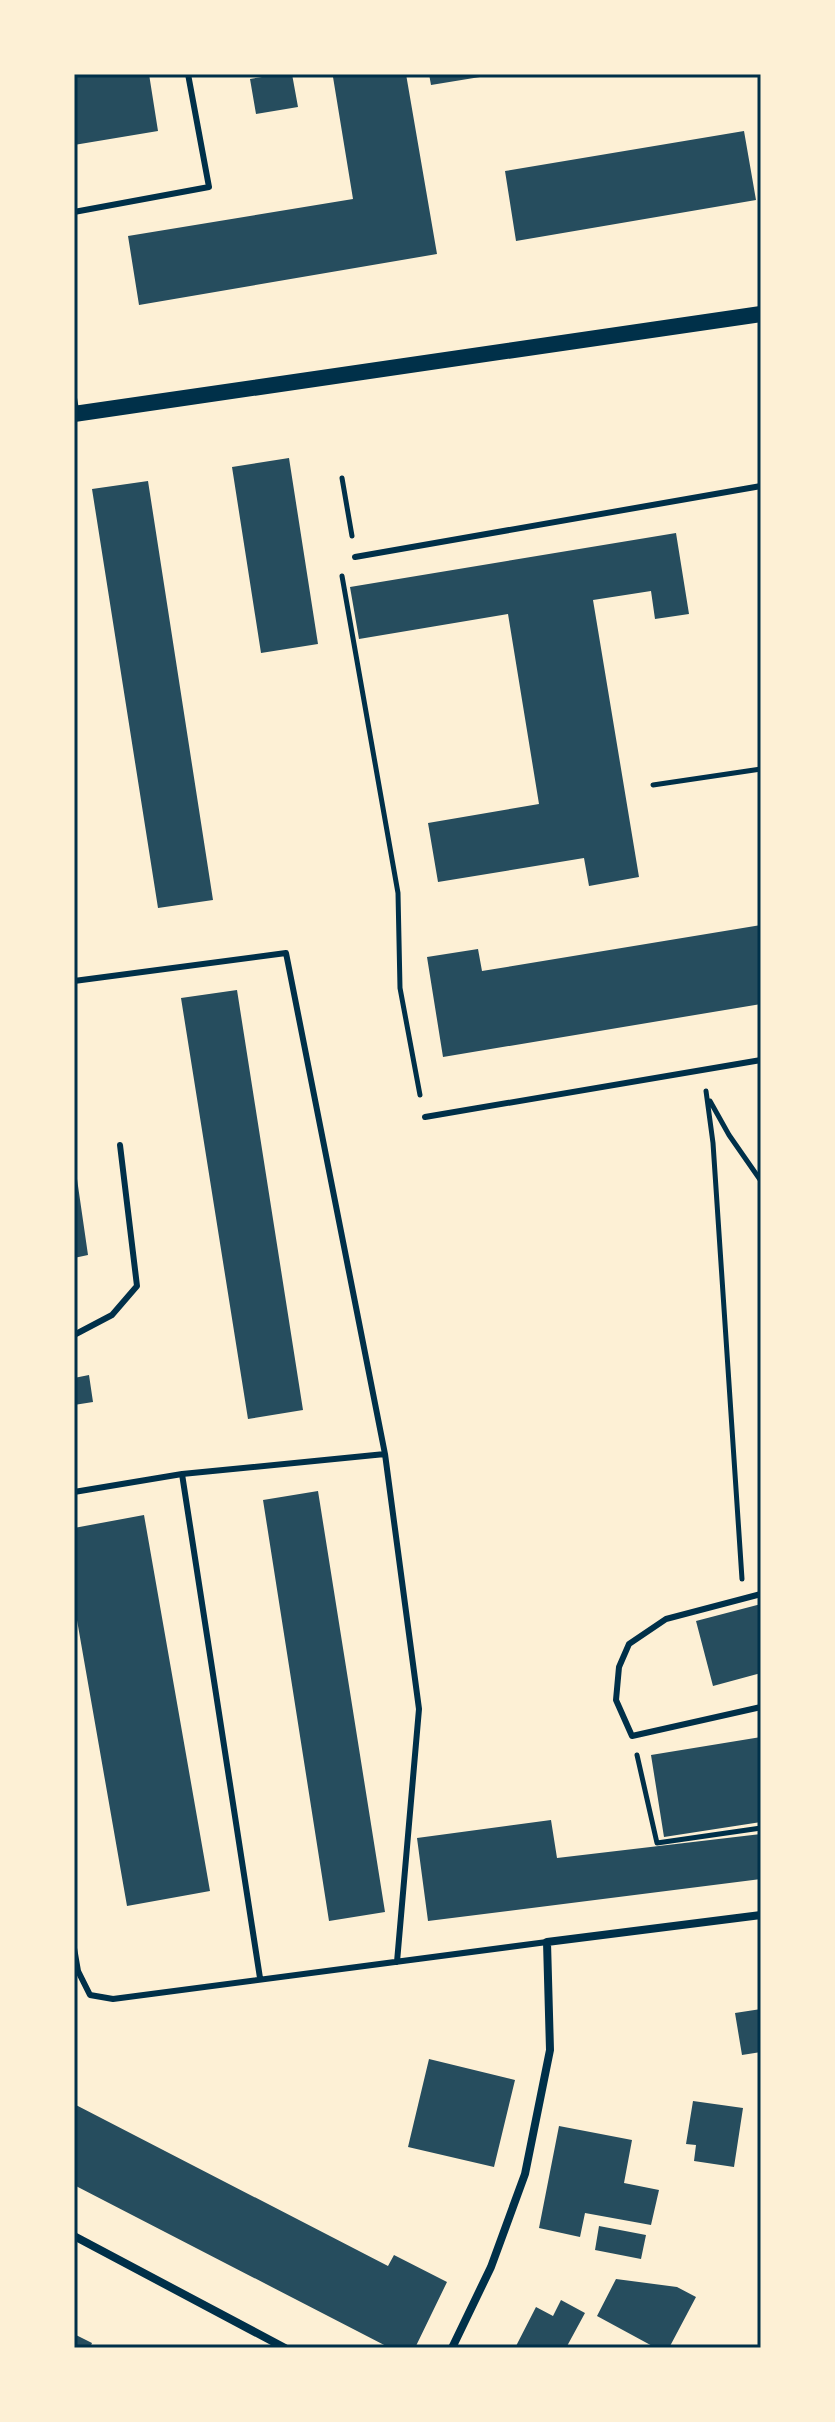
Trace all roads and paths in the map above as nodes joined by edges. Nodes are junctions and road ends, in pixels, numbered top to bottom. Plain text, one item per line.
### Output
1 (188, 74) edge
2 (74, 212) edge
3 (761, 314) edge
4 (75, 409) edge
5 (342, 478) dead end
6 (761, 486) edge
7 (355, 557) junction
8 (761, 769) edge
9 (653, 785) dead end
10 (74, 981) edge
11 (761, 1060) edge
12 (701, 1070) junction
13 (708, 1098) junction
14 (425, 1117) joint
15 (120, 1145) dead end
16 (761, 1181) edge
17 (74, 1335) edge
18 (385, 1454) junction
19 (182, 1474) junction
20 (74, 1492) edge
21 (761, 1594) edge
22 (744, 1597) junction
23 (761, 1707) edge
24 (632, 1736) junction
25 (761, 1828) edge
26 (761, 1915) edge
27 (547, 1942) junction
28 (74, 1948) edge
29 (397, 1962) junction
30 (260, 1978) junction
31 (74, 2236) edge
32 (285, 2348) edge
33 (452, 2348) edge

1 - 2 lane
3 - 4 main road
5 - 7 path
6 - 7 lane
7 - 14 path
8 - 9 path
10 - 18 lane
11 - 12 lane
12 - 13 path
12 - 14 lane
13 - 16 path
13 - 22 path
15 - 17 lane
18 - 19 lane
18 - 29 lane
19 - 20 lane
19 - 30 lane
21 - 22 lane
22 - 24 lane
23 - 24 lane
24 - 25 path
26 - 27 street
27 - 29 lane
27 - 33 street
28 - 30 lane
29 - 30 lane
31 - 32 street

